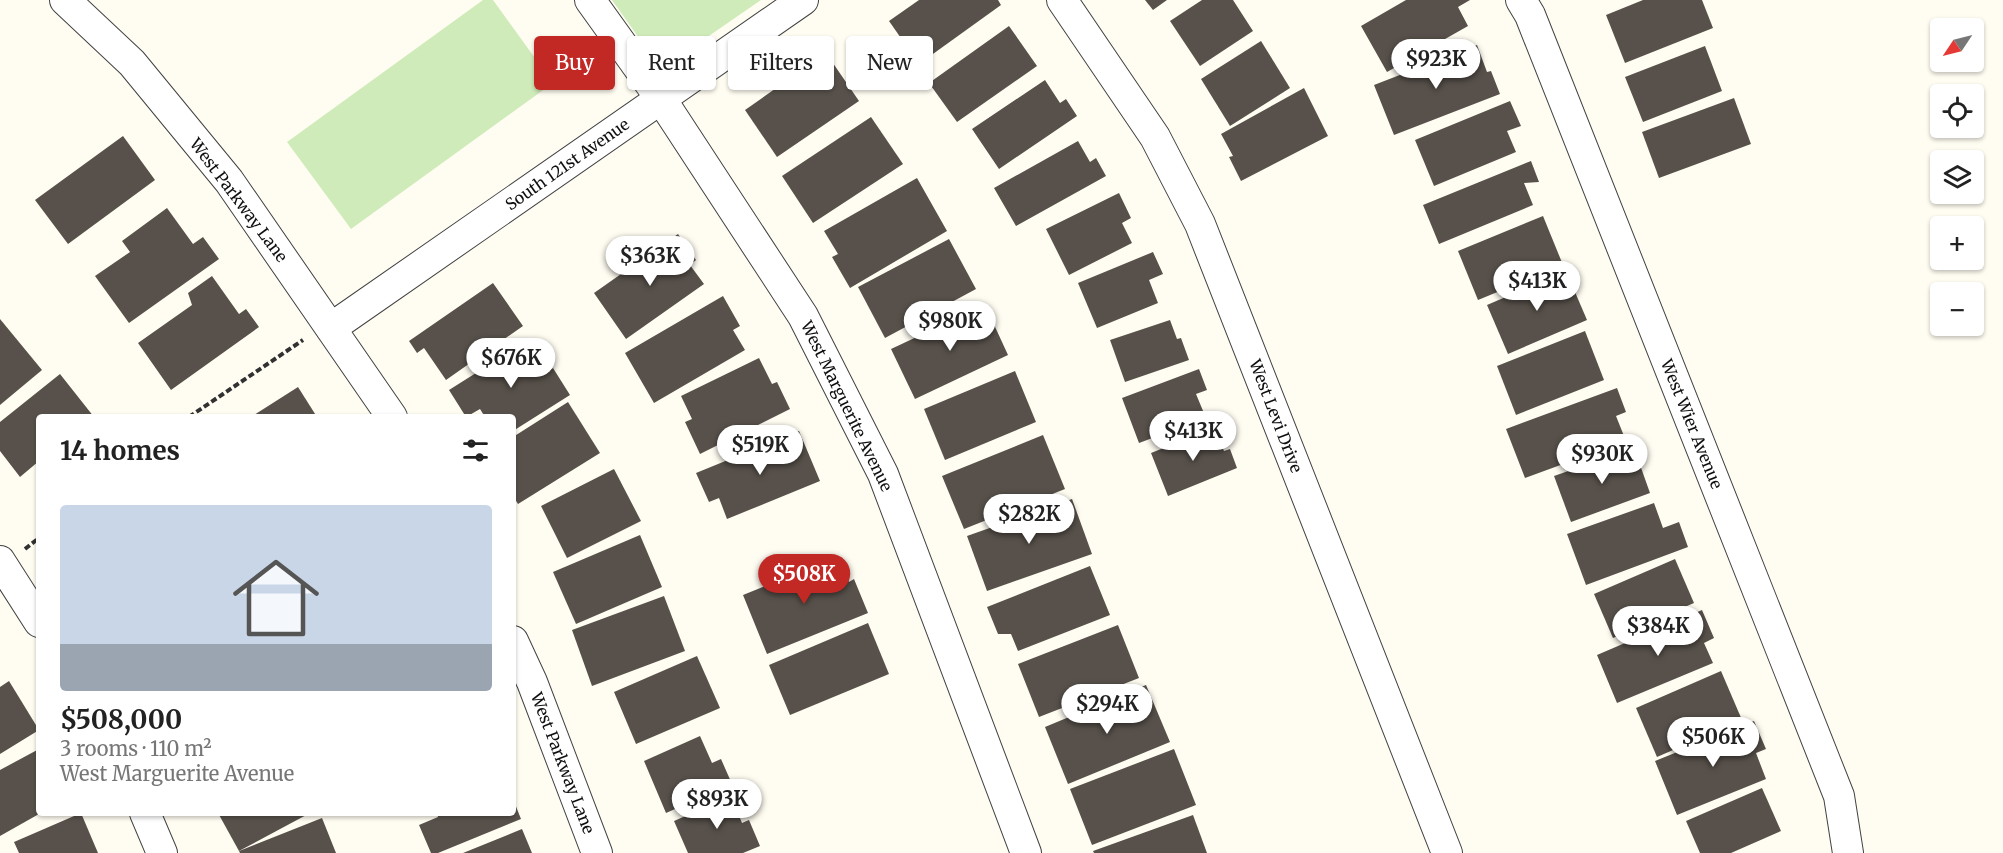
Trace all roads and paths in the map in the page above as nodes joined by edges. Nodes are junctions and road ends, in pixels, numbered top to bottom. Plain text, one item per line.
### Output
1 (65, 0) edge
2 (590, 0) edge
3 (803, 0) edge
4 (1062, 0) edge
5 (1521, 0) edge
6 (661, 99) junction
7 (331, 327) junction
8 (193, 414) edge
9 (390, 414) edge
10 (0, 561) edge
11 (36, 617) edge
12 (516, 647) edge
13 (146, 816) edge
14 (162, 853) edge
15 (597, 853) edge
16 (1026, 853) edge
17 (1447, 853) edge
18 (1848, 853) edge

1 - 7 street, West Parkway Lane
2 - 6 street, West Marguerite Avenue
3 - 6 street, South 121st Avenue
4 - 17 street, West Levi Drive
5 - 18 street, West Wier Avenue
6 - 7 street, South 121st Avenue
6 - 16 street, West Marguerite Avenue
7 - 8 path
7 - 9 street, West Parkway Lane
10 - 11 street
12 - 15 street, West Parkway Lane
13 - 14 street

